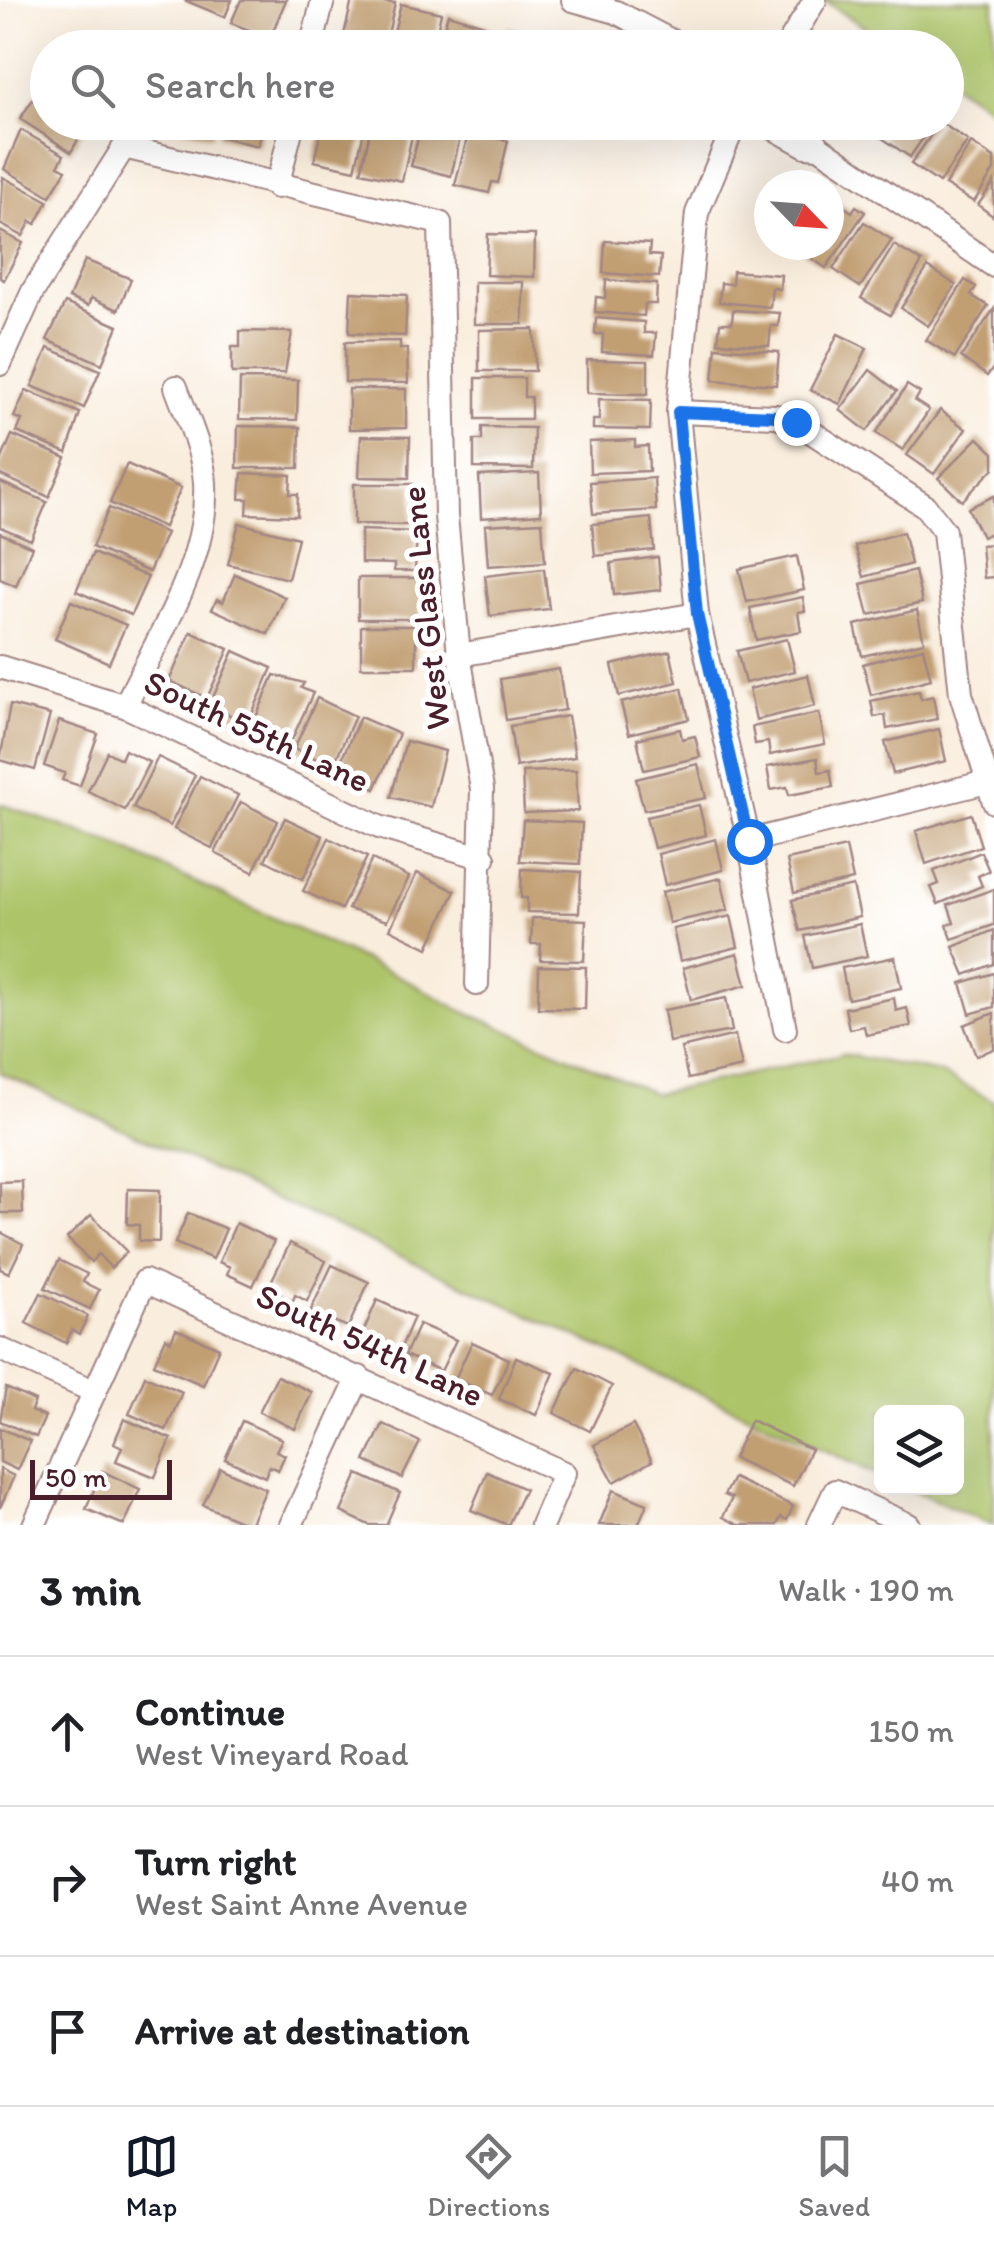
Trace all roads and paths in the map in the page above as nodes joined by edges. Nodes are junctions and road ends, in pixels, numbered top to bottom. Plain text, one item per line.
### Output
1 (323, 0) edge
2 (573, 0) edge
3 (814, 0) edge
4 (316, 30) edge
5 (649, 30) edge
6 (796, 30) edge
7 (289, 140) edge
8 (725, 140) edge
9 (796, 140) edge
10 (817, 140) edge
11 (819, 148) junction
12 (278, 186) junction
13 (994, 266) edge
14 (0, 364) edge
15 (176, 387) dead end
16 (678, 412) junction
17 (697, 614) junction
18 (459, 655) junction
19 (0, 667) edge
20 (125, 706) junction
21 (990, 792) edge
22 (749, 841) junction
23 (484, 858) junction
24 (477, 984) dead end
25 (786, 1029) dead end
26 (0, 1348) edge
27 (359, 1376) junction
28 (95, 1392) junction
29 (34, 1525) edge
30 (291, 1525) edge
31 (542, 1525) edge
32 (819, 1525) edge
33 (909, 1525) edge

1 - 4 street
2 - 5 street
3 - 6 street
7 - 12 street
8 - 16 street
9 - 11 street
10 - 11 street
11 - 13 street
12 - 14 street
12 - 18 street, West Glass Lane
15 - 20 street
16 - 17 street
16 - 21 street
17 - 18 street
17 - 22 street
18 - 23 street, West Glass Lane
19 - 20 street, South 55th Lane
20 - 23 street, South 55th Lane
21 - 22 street
22 - 25 street
23 - 24 street, West Glass Lane
26 - 28 street
27 - 28 street, South 54th Lane
27 - 30 street
27 - 31 street, South 54th Lane
28 - 29 street
32 - 33 street

